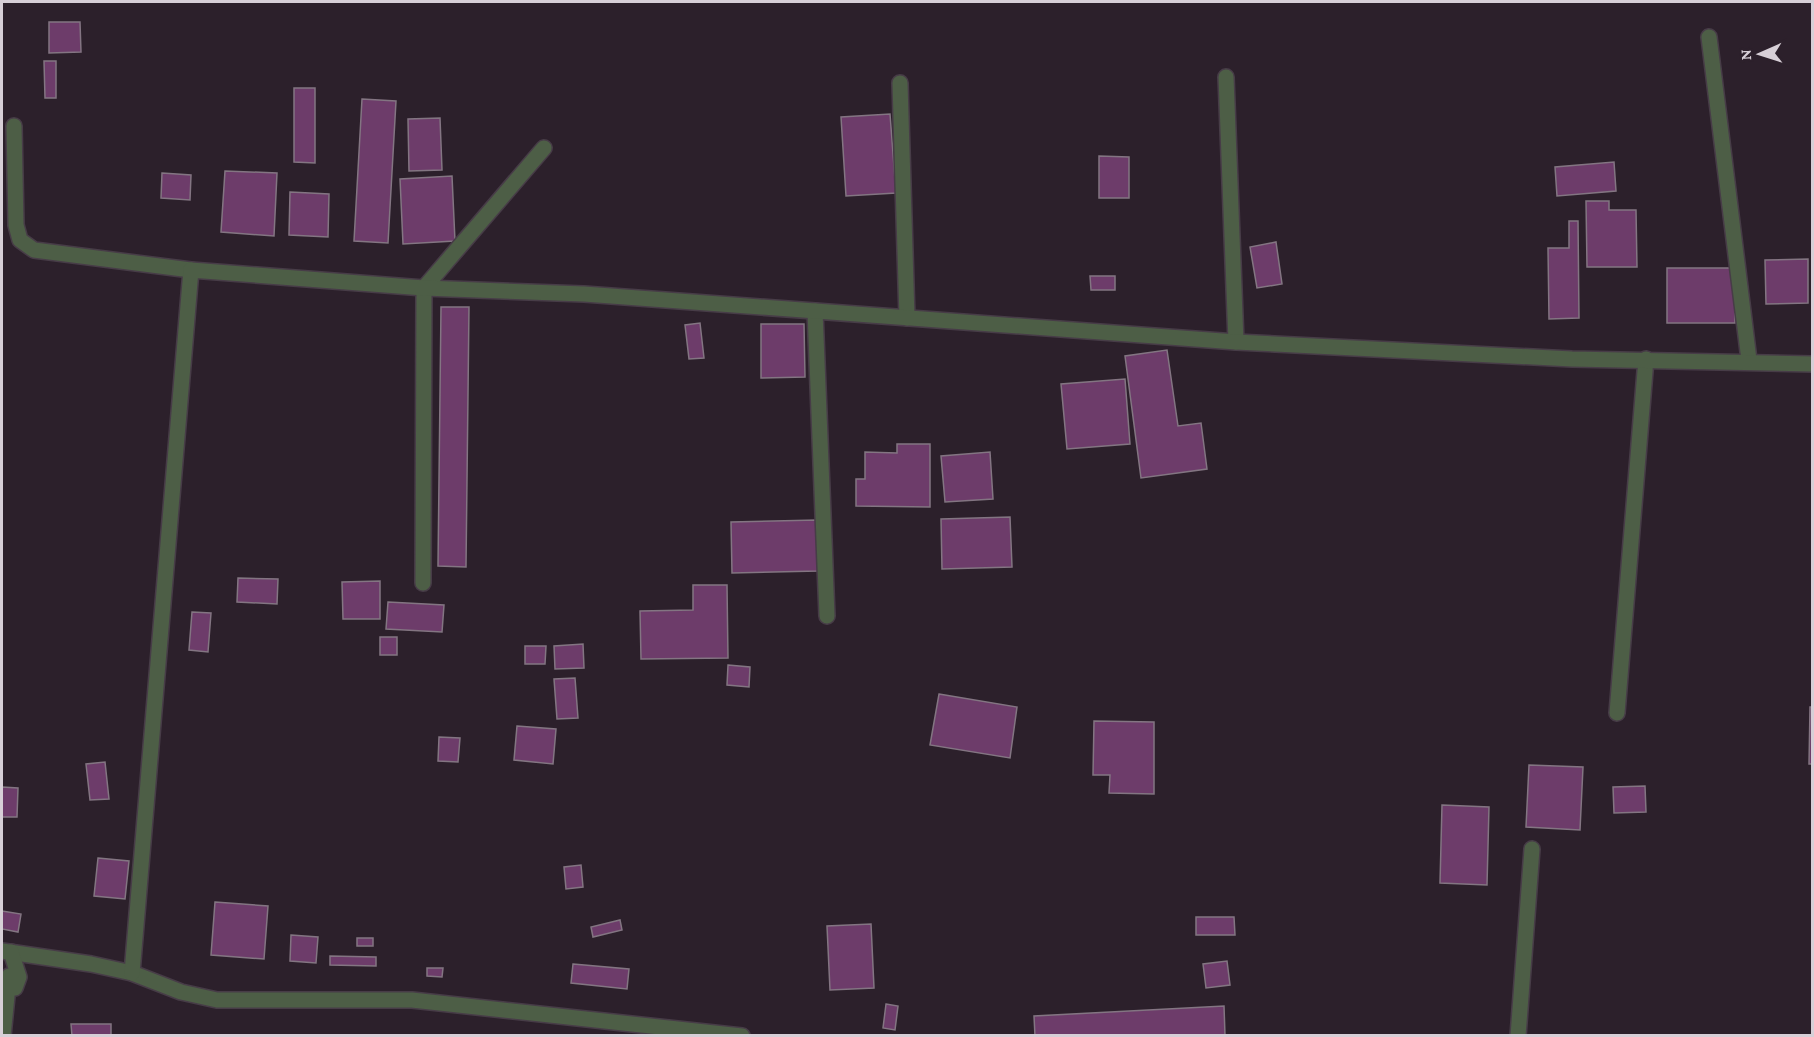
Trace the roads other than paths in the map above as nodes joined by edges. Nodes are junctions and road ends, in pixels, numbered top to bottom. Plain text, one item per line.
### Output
1 (1709, 37) dead end
2 (1226, 77) dead end
3 (900, 83) dead end
4 (14, 126) dead end
5 (544, 148) dead end
6 (9, 226) edge
7 (190, 270) junction
8 (424, 288) junction
9 (815, 311) junction
10 (907, 318) junction
11 (1236, 342) junction
12 (1646, 359) junction
13 (1749, 360) junction
14 (1812, 364) edge
15 (423, 583) dead end
16 (827, 616) dead end
17 (1617, 713) dead end
18 (1532, 849) dead end
19 (6, 952) edge
20 (132, 973) junction
21 (5, 976) edge
22 (3, 1035) edge
23 (742, 1035) edge
24 (1518, 1035) edge

1 - 13 street
2 - 11 street
3 - 10 street
4 - 6 street
5 - 8 street
6 - 7 street
7 - 8 street
7 - 20 street
8 - 9 street
8 - 15 street
9 - 10 street
9 - 16 street
10 - 11 street
11 - 12 street
12 - 13 street
12 - 17 street
13 - 14 street
18 - 24 street
19 - 20 street
19 - 21 street
20 - 23 street
21 - 22 street

